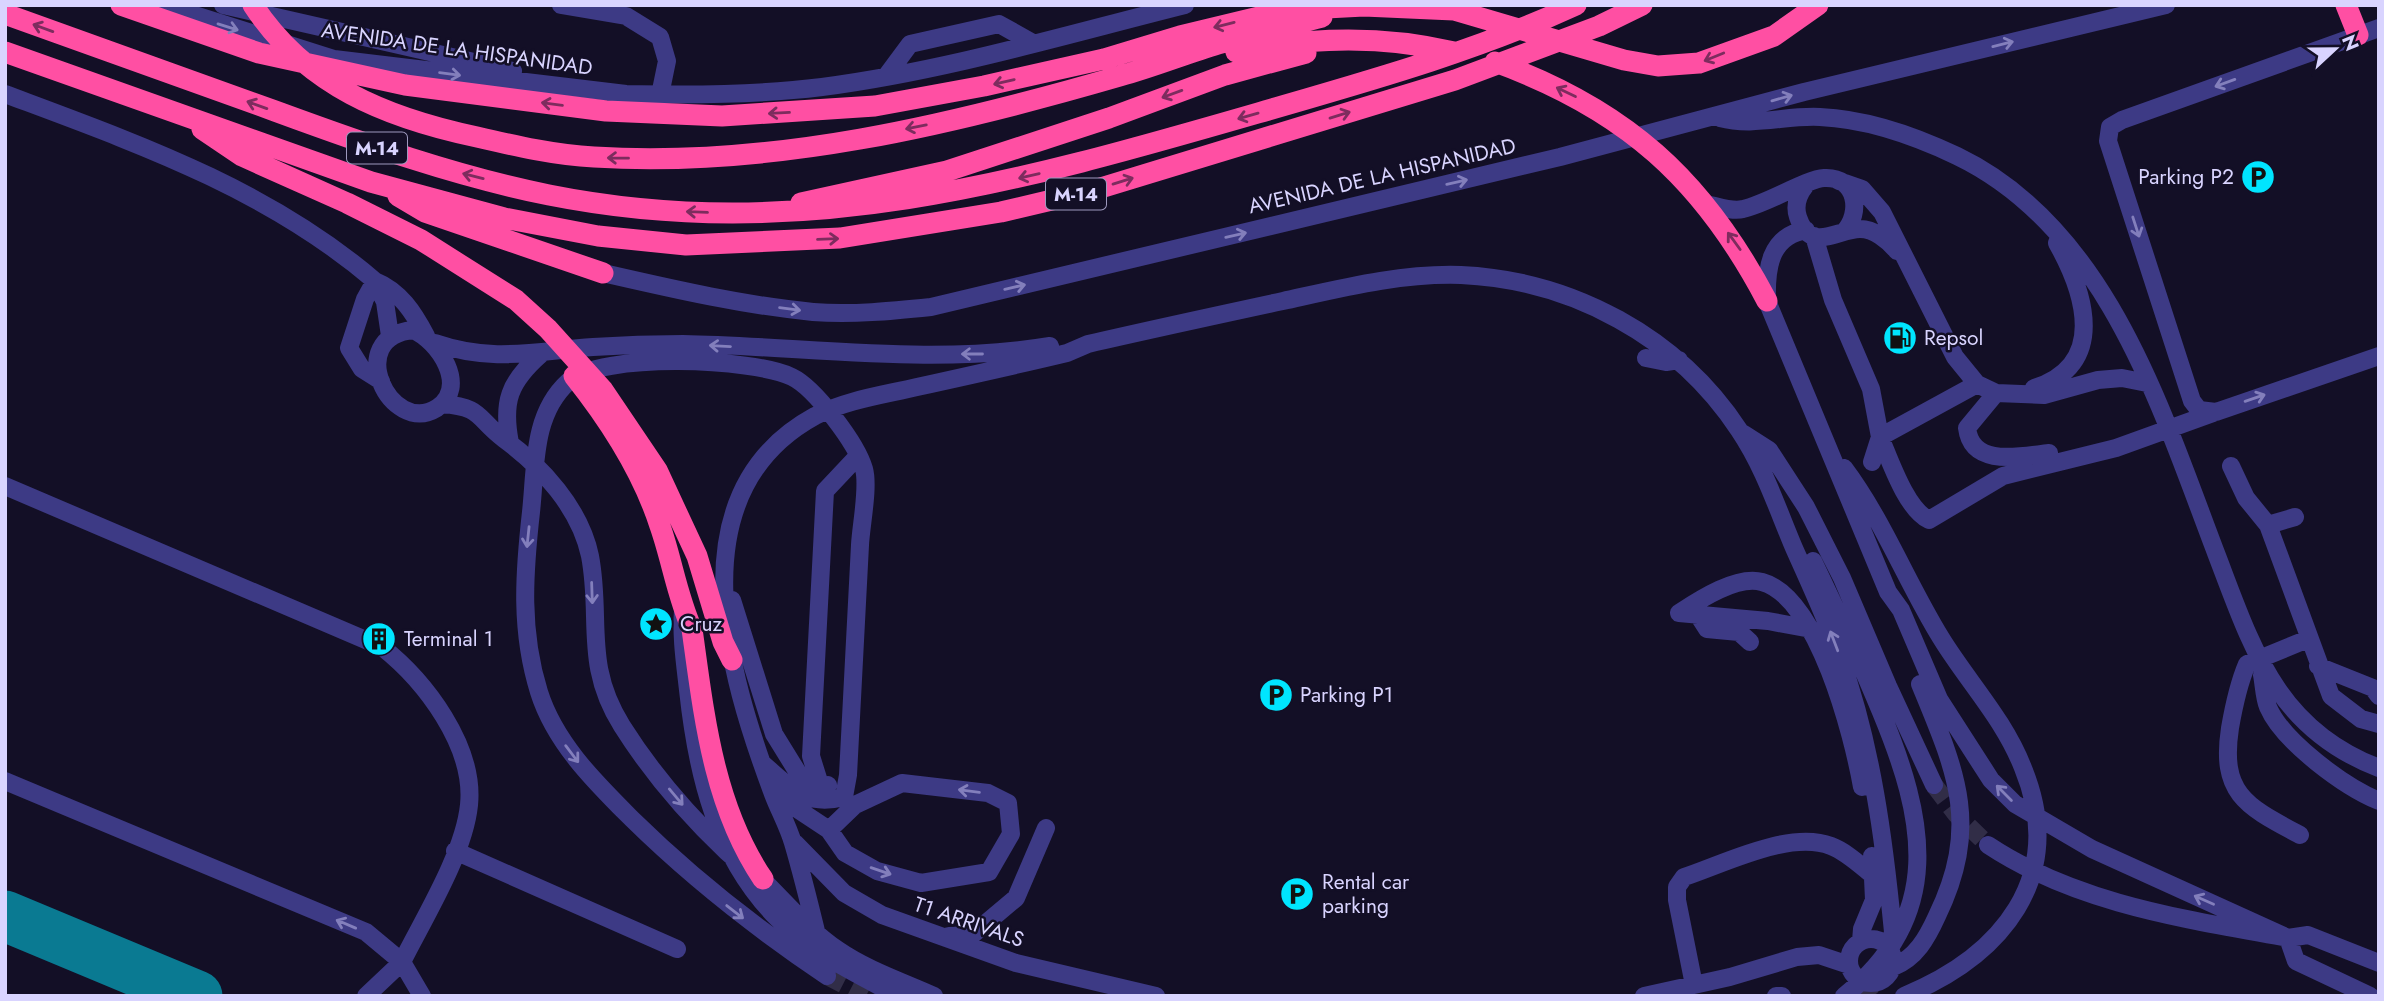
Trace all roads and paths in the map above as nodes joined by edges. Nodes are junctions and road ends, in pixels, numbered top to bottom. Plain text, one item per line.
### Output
1 (121, 5) edge
2 (163, 5) edge
3 (223, 5) edge
4 (253, 5) edge
5 (561, 5) edge
6 (1185, 5) edge
7 (1642, 5) edge
8 (1795, 5) edge
9 (1818, 5) edge
10 (2166, 5) edge
11 (2346, 5) edge
12 (1364, 6) edge
13 (1567, 9) edge
14 (5, 14) edge
15 (2379, 28) edge
16 (2358, 35) junction
17 (1380, 41) junction
18 (1033, 43) junction
19 (1743, 46) junction
20 (5, 52) edge
21 (887, 75) junction
22 (1125, 75) junction
23 (5, 94) edge
24 (626, 94) junction
25 (660, 94) junction
26 (1717, 117) junction
27 (185, 118) junction
28 (372, 181) junction
29 (1839, 181) junction
30 (1805, 186) junction
31 (1706, 204) junction
32 (2039, 212) junction
33 (765, 213) junction
34 (1844, 232) junction
35 (1810, 233) junction
36 (1909, 264) junction
37 (603, 273) joint
38 (375, 281) junction
39 (1767, 301) junction
40 (390, 337) junction
41 (431, 340) junction
42 (1088, 344) junction
43 (541, 354) junction
44 (2379, 356) edge
45 (1646, 358) dead end
46 (1679, 360) junction
47 (381, 381) junction
48 (1977, 384) junction
49 (2149, 388) junction
50 (2018, 392) junction
51 (1996, 393) junction
52 (2192, 401) junction
53 (443, 404) junction
54 (2216, 412) junction
55 (623, 431) junction
56 (1741, 432) junction
57 (1880, 437) junction
58 (510, 443) junction
59 (1829, 449) junction
60 (857, 457) junction
61 (1872, 462) dead end
62 (2231, 466) dead end
63 (536, 469) junction
64 (5, 486) edge
65 (1776, 498) junction
66 (2295, 517) dead end
67 (2268, 526) junction
68 (723, 577) junction
69 (1888, 592) junction
70 (683, 610) junction
71 (1698, 615) junction
72 (1811, 629) junction
73 (2308, 639) junction
74 (1750, 642) dead end
75 (2258, 658) junction
76 (732, 660) junction
77 (2318, 666) junction
78 (2379, 696) edge
79 (2379, 724) edge
80 (763, 764) junction
81 (2379, 768) edge
82 (848, 775) junction
83 (5, 780) edge
84 (1934, 785) tunnel mouth
85 (821, 788) junction
86 (773, 793) junction
87 (2379, 801) edge
88 (1046, 828) dead end
89 (829, 830) junction
90 (2300, 835) dead end
91 (792, 841) junction
92 (1988, 845) tunnel mouth
93 (455, 851) junction
94 (728, 853) junction
95 (845, 853) junction
96 (821, 873) junction
97 (1875, 877) junction
98 (763, 879) junction
99 (946, 936) junction
100 (2288, 938) junction
101 (1861, 941) junction
102 (1889, 947) junction
103 (677, 949) dead end
104 (402, 962) junction
105 (2379, 963) edge
106 (1849, 965) junction
107 (1893, 967) junction
108 (1064, 976) junction
109 (1693, 985) junction
110 (366, 996) edge
111 (422, 996) edge
112 (898, 996) edge
113 (934, 996) edge
114 (1109, 996) edge
115 (1156, 996) edge
116 (1644, 996) edge
117 (1776, 996) edge
118 (1782, 996) edge
119 (1844, 996) edge
120 (1904, 996) edge
121 (2370, 996) edge

12 -> 1 highway
2 -> 24 street, AVENIDA DE LA HISPANIDAD
3 - 24 street, AVENIDA DE LA HISPANIDAD
22 -> 4 highway
5 - 25 street
6 - 18 street, AVENIDA DE LA HISPANIDAD
28 -> 7 highway, M-14
8 - 19 highway
9 - 19 highway
26 -> 10 street, AVENIDA DE LA HISPANIDAD
11 - 16 highway
19 -> 12 highway
12 - 22 highway
13 -> 33 highway, M-14
33 -> 14 highway, M-14
15 - 16 street
16 -> 52 street
17 - 22 highway
31 -> 17 highway
17 -> 33 highway
18 - 21 street, AVENIDA DE LA HISPANIDAD
18 - 21 street
20 - 27 highway, M-14
21 - 25 street, AVENIDA DE LA HISPANIDAD
23 - 38 street
24 - 25 street, AVENIDA DE LA HISPANIDAD
26 - 32 street
37 -> 26 street, AVENIDA DE LA HISPANIDAD
27 - 28 highway, M-14
27 - 55 highway
28 - 37 highway
29 - 30 street
29 - 34 street
29 - 36 street
30 - 31 street
30 - 35 street
39 -> 31 highway
32 - 49 street
32 - 50 street
34 - 35 street
34 - 36 street
35 - 39 street
35 - 57 street
36 - 48 street
38 - 40 street
38 - 41 street
38 - 47 street
39 - 59 street
40 - 41 street
40 - 47 street
41 - 43 street
41 - 53 street
42 -> 43 street
42 - 46 street
42 - 68 street
43 - 58 street
54 -> 44 street
45 - 46 street
46 - 56 street
47 - 53 street
48 - 51 street
48 - 57 street
49 - 50 street
49 - 75 street
50 - 51 street
51 - 52 street
52 - 54 street
53 - 58 street
54 - 57 street
55 - 70 highway
55 - 76 highway
56 - 65 street
56 - 84 street
57 - 61 street
58 - 63 street
59 - 69 street
59 - 120 street
60 - 63 street
60 - 82 street
60 - 85 street
62 - 67 street
63 -> 91 street
63 -> 94 street
64 - 93 street
102 -> 65 street
65 - 119 street
66 - 67 street
67 - 73 street
68 - 76 street
68 - 85 street
100 -> 69 street
69 - 107 street
70 - 94 street
70 - 98 highway
71 - 72 street
71 - 72 street
71 - 74 street
72 - 97 street
73 - 75 street
73 - 77 street
75 - 81 street
75 - 87 street
75 - 90 street
76 - 80 street
77 - 78 street
77 - 79 street
80 - 82 street
80 - 86 street
82 - 85 street
104 -> 83 street
86 - 89 street
86 - 91 street
88 - 99 street
89 - 95 street
95 -> 89 street
91 - 96 street, T1 ARRIVALS
92 - 100 street
93 - 103 street
93 - 104 street
94 - 98 street
94 - 112 street
95 - 96 street
96 - 99 street, T1 ARRIVALS
97 - 101 street
97 - 109 street
98 - 113 street
99 - 108 street, T1 ARRIVALS
100 - 105 street
100 - 121 street
101 - 102 street
101 - 106 street
102 - 107 street
104 - 110 street
104 - 111 street
106 - 107 street
106 - 109 street
108 - 114 street
108 - 115 street, T1 ARRIVALS
109 - 116 street
117 - 118 street

